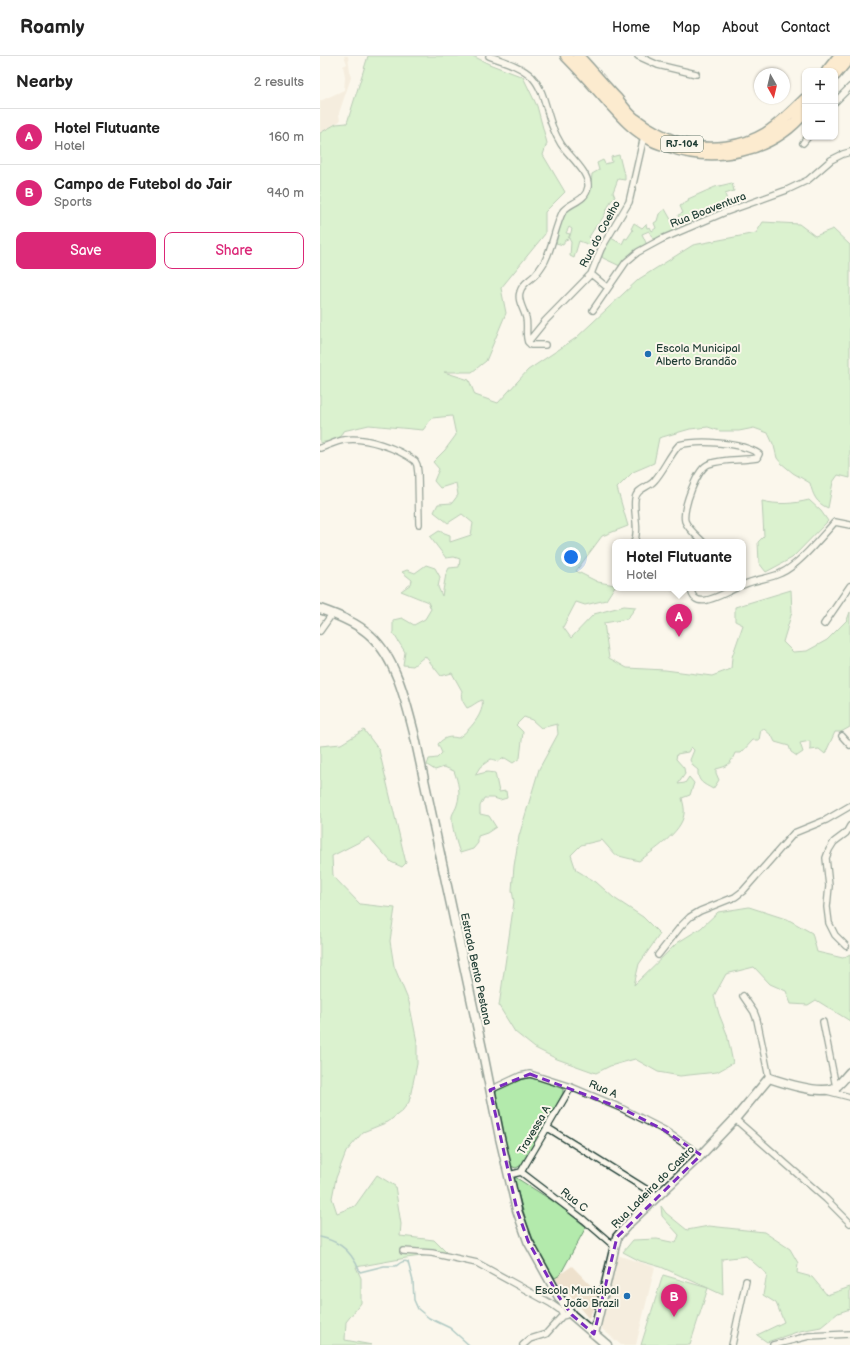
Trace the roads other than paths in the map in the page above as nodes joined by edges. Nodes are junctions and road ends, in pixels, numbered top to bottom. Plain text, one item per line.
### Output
1 (488, 56) edge
2 (566, 56) edge
3 (578, 56) edge
4 (638, 56) edge
5 (840, 56) edge
6 (850, 57) edge
7 (830, 68) edge
8 (838, 71) edge
9 (696, 74) dead end
10 (850, 87) edge
11 (838, 99) edge
12 (802, 102) edge
13 (802, 115) edge
14 (644, 136) junction
15 (806, 140) edge
16 (803, 143) dead end
17 (850, 152) edge
18 (591, 274) junction
19 (608, 288) junction
20 (593, 310) dead end
21 (528, 342) junction
22 (545, 345) dead end
23 (320, 448) edge
24 (419, 524) dead end
25 (850, 525) edge
26 (635, 539) edge
27 (700, 539) edge
28 (746, 584) edge
29 (850, 586) edge
30 (691, 591) edge
31 (729, 591) edge
32 (320, 609) edge
33 (332, 614) junction
34 (824, 624) dead end
35 (320, 631) edge
36 (842, 736) dead end
37 (850, 745) edge
38 (850, 806) edge
39 (850, 826) edge
40 (846, 946) dead end
41 (658, 955) dead end
42 (742, 996) dead end
43 (823, 1022) dead end
44 (850, 1072) edge
45 (769, 1078) junction
46 (571, 1087) junction
47 (836, 1087) junction
48 (490, 1090) junction
49 (827, 1091) junction
50 (850, 1097) edge
51 (734, 1118) junction
52 (548, 1128) junction
53 (701, 1155) junction
54 (521, 1172) junction
55 (509, 1175) junction
56 (657, 1196) junction
57 (850, 1223) edge
58 (614, 1246) junction
59 (403, 1251) dead end
60 (746, 1281) dead end
61 (568, 1315) junction
62 (594, 1334) junction
63 (850, 1334) edge
64 (523, 1345) edge
65 (607, 1345) edge
66 (732, 1345) edge
67 (773, 1345) edge

1 - 21 street
2 - 14 highway, RJ-104
3 - 12 highway, RJ-104
4 - 9 street
5 - 7 highway
6 - 8 highway
10 - 11 street
13 - 14 highway, RJ-104
14 - 18 street, Rua do Coelho
15 - 16 street
17 - 19 street, Rua Boaventura
18 - 19 street
18 - 21 street, Rua do Coelho
19 - 20 street, Rua Boaventura
21 - 22 street
23 - 24 street
25 - 28 street
26 - 27 street
29 - 34 street
30 - 31 street
32 - 33 main road, Estrada Bento Pestana
33 - 35 street
33 - 48 main road, Estrada Bento Pestana
36 - 37 street
38 - 41 street
39 - 40 street
42 - 45 street
43 - 47 street
44 - 47 main road
45 - 49 main road
45 - 51 main road, Rua Ladeira do Castro
46 - 48 street, Rua A
46 - 52 street, Travessa A
46 - 53 street, Rua A
47 - 49 main road
48 - 55 main road, Estrada Bento Pestana
49 - 50 street
51 - 53 main road, Rua Ladeira do Castro
51 - 57 street
52 - 54 street, Travessa A
52 - 56 street
53 - 56 main road, Rua Ladeira do Castro
54 - 55 street, Travessa A
54 - 58 street, Rua C
55 - 61 main road, Estrada Bento Pestana
56 - 58 main road, Rua Ladeira do Castro
58 - 62 main road, Rua Ladeira do Castro
59 - 61 street
60 - 66 street
61 - 62 main road, Estrada Bento Pestana
61 - 64 street
62 - 65 main road, Estrada Bento Pestana
63 - 67 street

